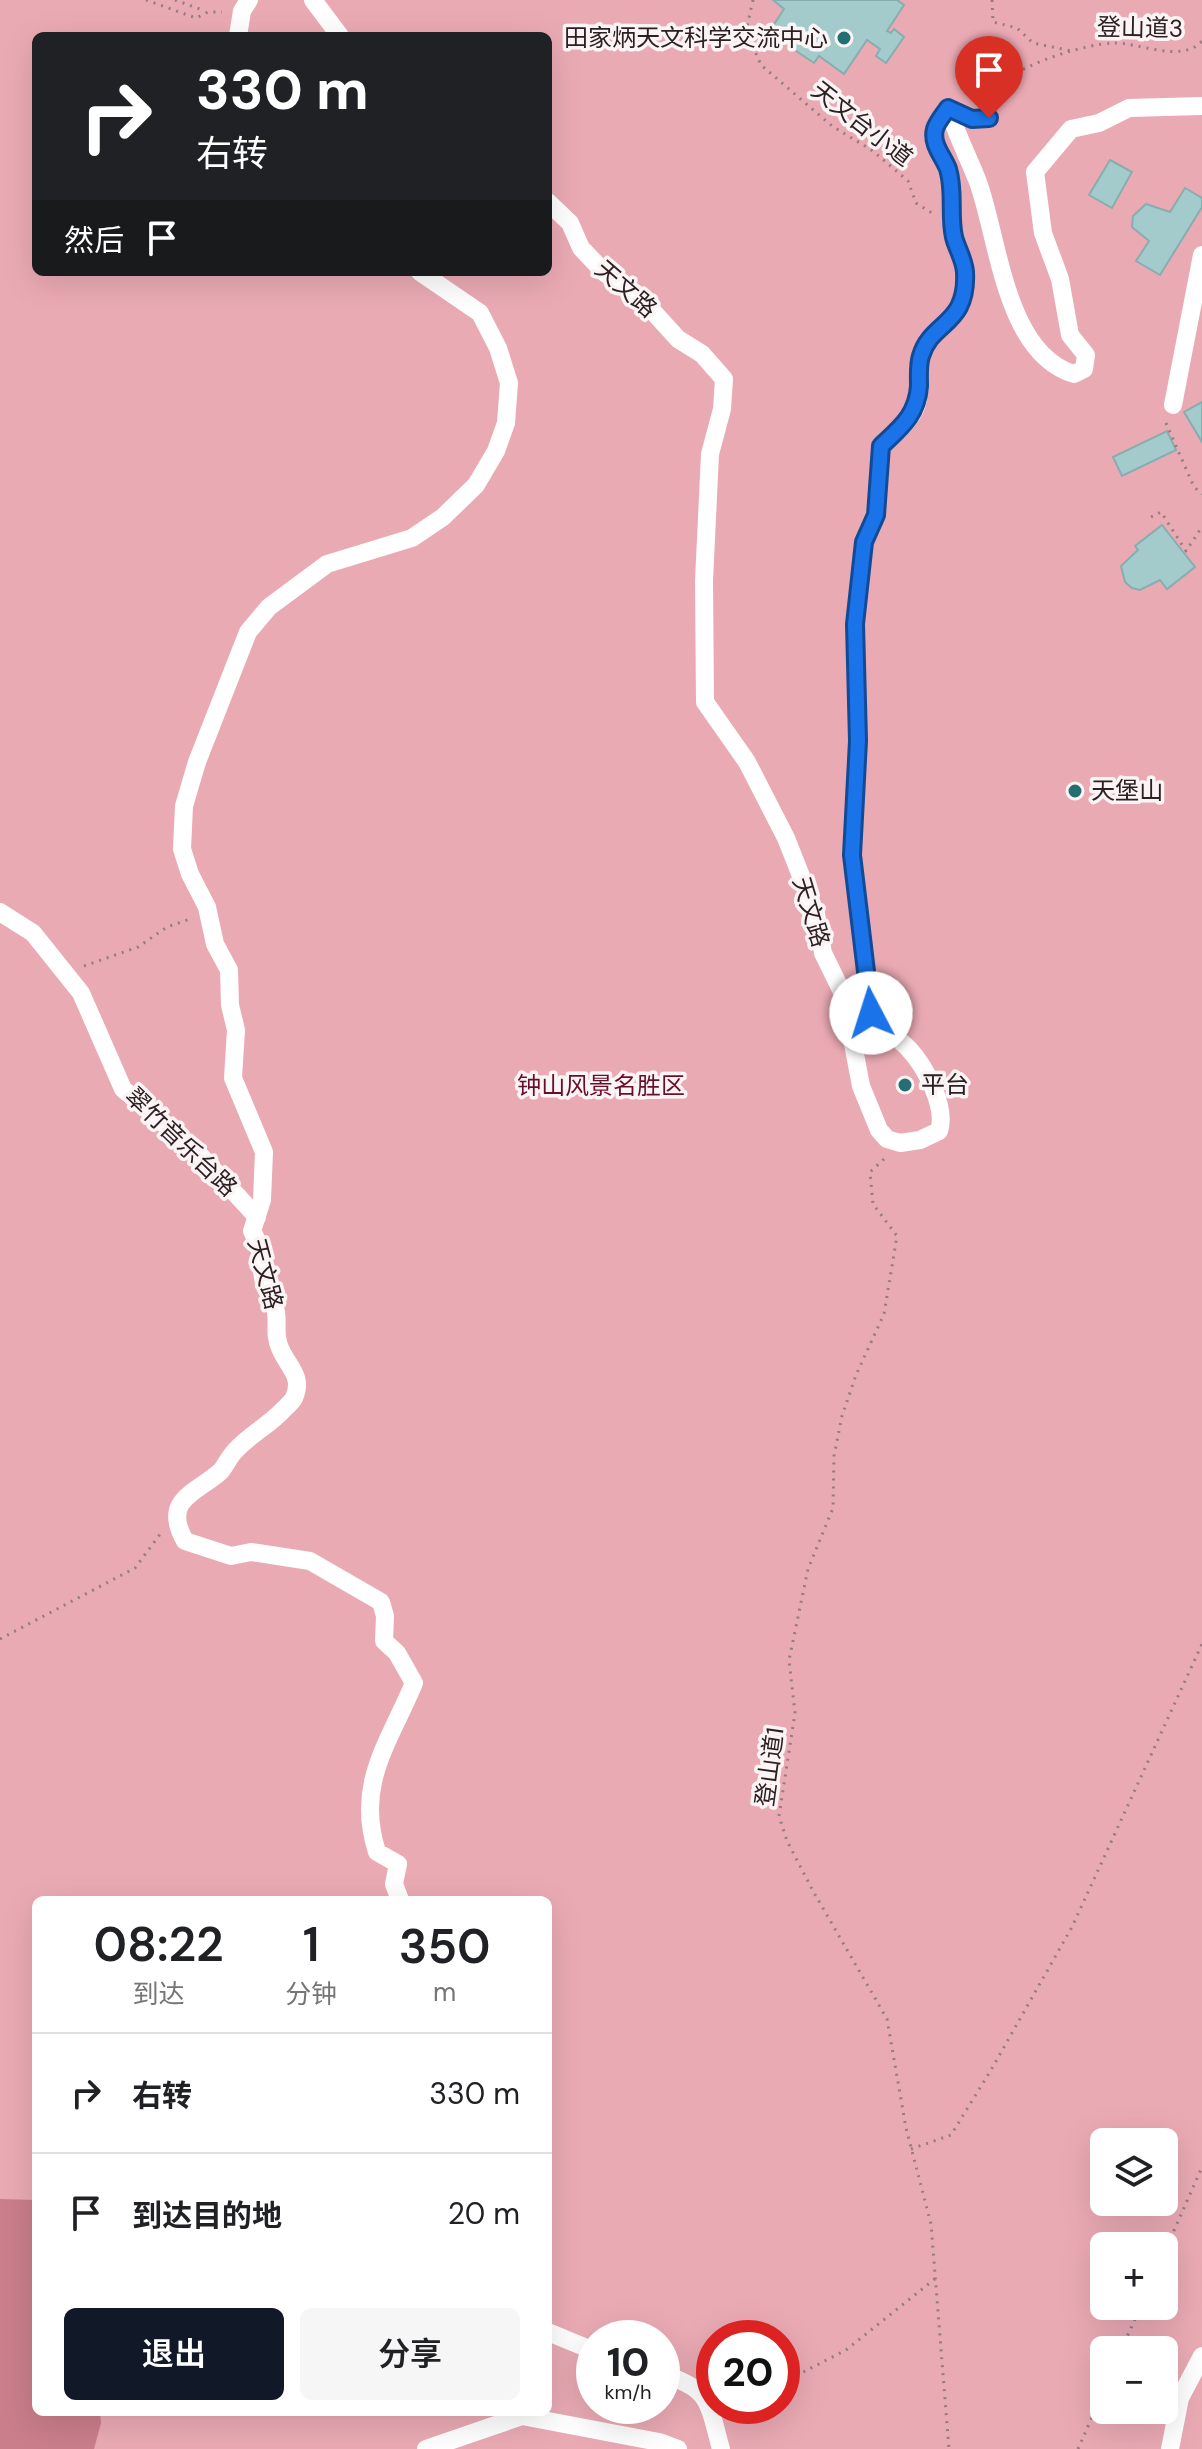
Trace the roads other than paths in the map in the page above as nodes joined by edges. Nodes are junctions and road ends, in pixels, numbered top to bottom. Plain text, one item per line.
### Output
1 (313, 0) edge
2 (246, 5) edge
3 (239, 32) edge
4 (337, 32) edge
5 (1202, 106) edge
6 (948, 108) junction
7 (985, 110) road end
8 (552, 206) edge
9 (1202, 255) edge
10 (426, 276) edge
11 (1173, 405) dead end
12 (0, 912) edge
13 (257, 1217) junction
14 (398, 1896) edge
15 (552, 2334) edge
16 (576, 2344) edge
17 (1202, 2356) edge
18 (680, 2379) edge
19 (426, 2449) edge
20 (678, 2449) edge
21 (721, 2449) edge
22 (1170, 2449) edge

1 - 4 lane
2 - 3 lane
5 - 6 lane
6 - 7 lane
6 - 8 lane, 天文路
9 - 11 lane
10 - 13 lane, 天文路
12 - 13 lane, 翠竹音乐台路
13 - 14 lane, 天文路
15 - 16 lane
17 - 22 lane
18 - 21 lane
19 - 20 lane

